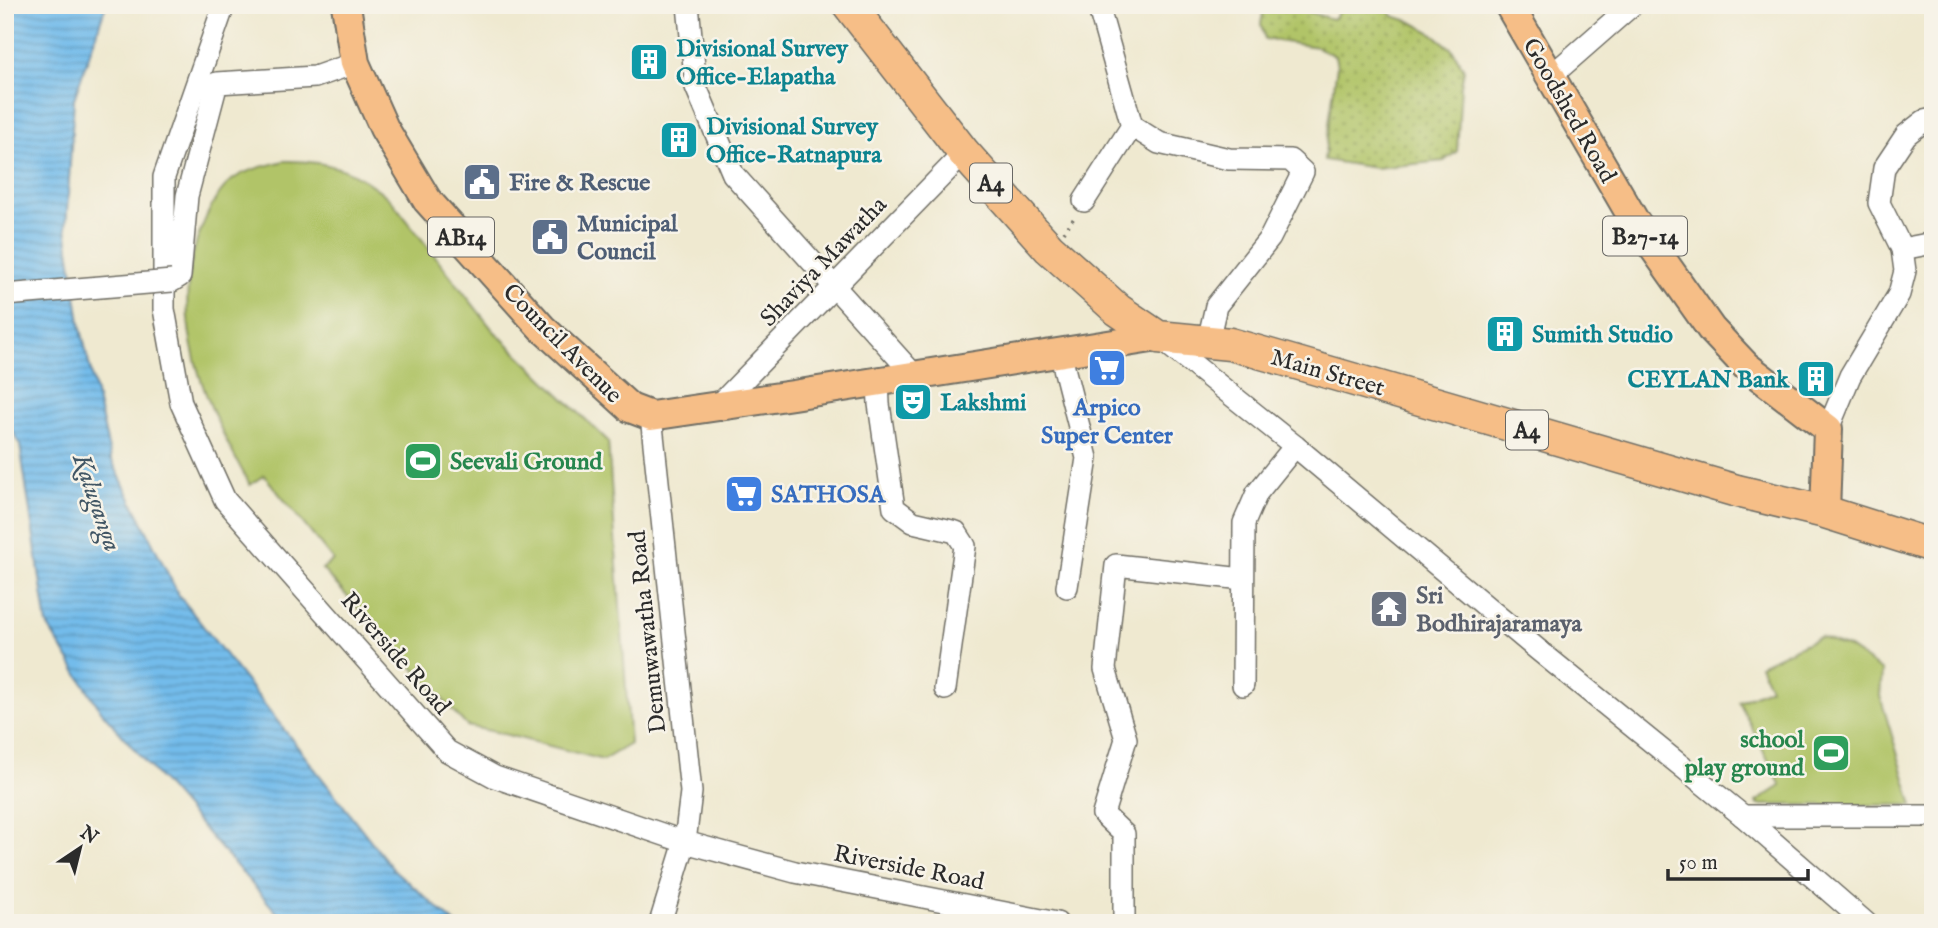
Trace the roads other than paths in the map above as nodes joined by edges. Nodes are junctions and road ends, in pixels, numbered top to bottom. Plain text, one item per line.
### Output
1 (224, 5) edge
2 (346, 5) edge
3 (688, 5) edge
4 (849, 5) edge
5 (1098, 5) edge
6 (1509, 5) edge
7 (1632, 5) edge
8 (355, 63) junction
9 (1551, 76) junction
10 (1933, 119) edge
11 (1132, 127) junction
12 (964, 153) junction
13 (1084, 201) road end
14 (1933, 243) edge
15 (1902, 249) junction
16 (835, 287) junction
17 (5, 295) edge
18 (1158, 337) junction
19 (1208, 341) junction
20 (1060, 352) junction
21 (914, 375) junction
22 (878, 380) junction
23 (719, 405) junction
24 (651, 416) junction
25 (1828, 429) junction
26 (1295, 446) junction
27 (1825, 512) junction
28 (1933, 545) edge
29 (1243, 579) junction
30 (1067, 587) dead end
31 (1242, 685) dead end
32 (945, 689) dead end
33 (1743, 816) junction
34 (1933, 816) edge
35 (685, 842) junction
36 (1844, 913) edge
37 (660, 923) edge
38 (1058, 923) edge
39 (1124, 923) edge
40 (1866, 923) edge

1 - 35 street, Riverside Road
2 - 8 main road, Council Avenue / AB14
3 - 16 street
4 - 12 highway, Main Street / A4
5 - 11 street
6 - 9 main road, Goodshed Road / B27-14
7 - 9 street
8 - 17 street, bridge
8 - 24 main road, Council Avenue / AB14
9 - 25 main road, Goodshed Road / B27-14
10 - 15 street
11 - 13 street
11 - 19 street
12 - 16 street, Shaviya Mawatha
12 - 18 highway, Main Street / A4
14 - 15 street
15 - 25 street
16 - 21 street
16 - 23 street, Shaviya Mawatha
18 - 19 highway, Main Street / A4
18 - 20 main road
18 - 26 street
19 - 27 highway, Main Street / A4
20 - 21 main road
20 - 30 street
21 - 22 main road
22 - 23 main road
22 - 32 street
23 - 24 main road
24 - 35 street, Demuwawatha Road
25 - 27 main road
26 - 29 street
26 - 33 street
27 - 28 highway, Main Street / A4
29 - 31 street
29 - 39 street
33 - 34 street
33 - 36 street
35 - 37 street, Demuwawatha Road
35 - 38 street, Riverside Road
36 - 40 street

